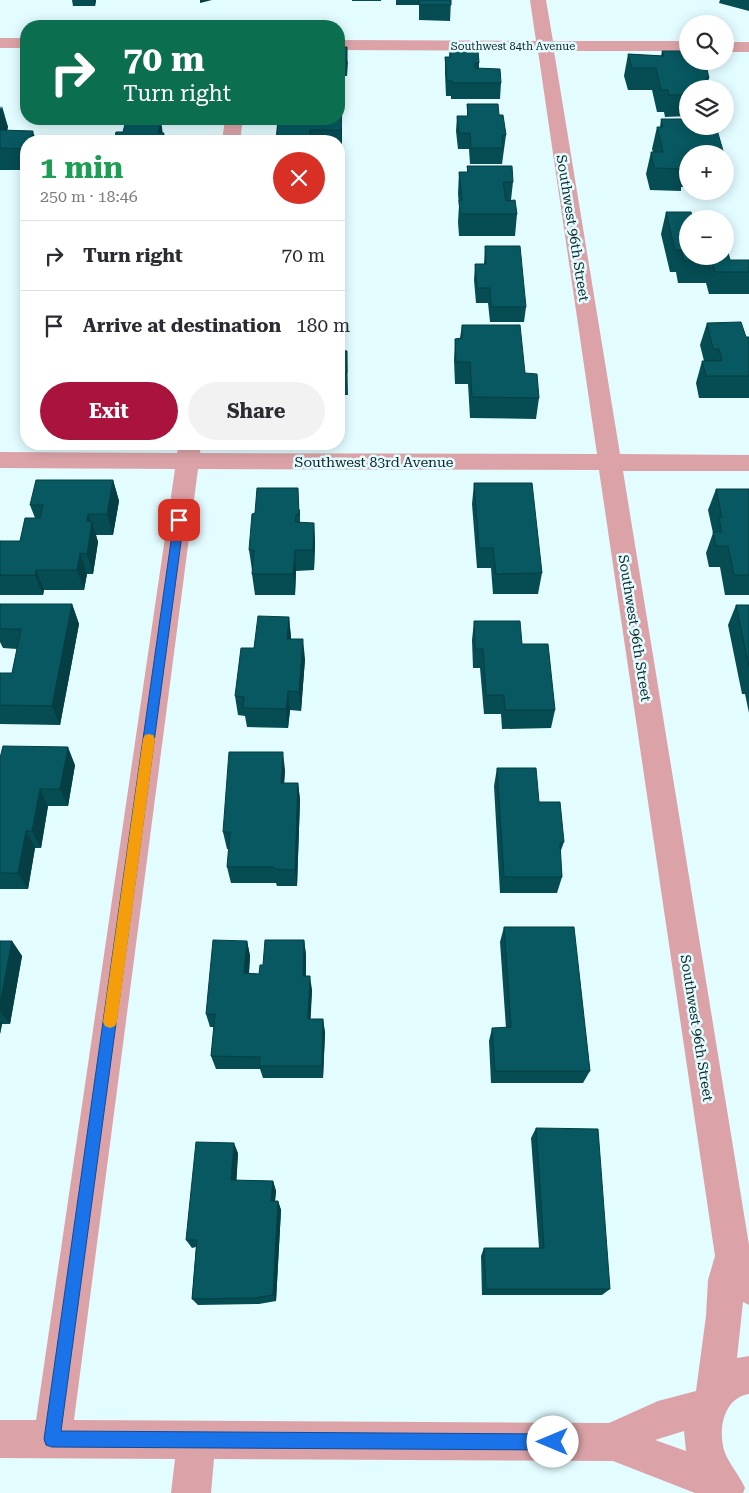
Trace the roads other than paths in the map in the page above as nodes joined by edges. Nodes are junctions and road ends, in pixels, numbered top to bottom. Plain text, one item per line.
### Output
1 (538, 0) edge
2 (0, 43) edge
3 (20, 43) edge
4 (345, 45) edge
5 (545, 46) junction
6 (679, 46) edge
7 (734, 46) edge
8 (749, 46) edge
9 (189, 452) edge
10 (0, 460) edge
11 (749, 463) edge
12 (609, 464) junction
13 (741, 1272) edge
14 (749, 1376) edge
15 (711, 1401) junction
16 (0, 1439) edge
17 (52, 1439) junction
18 (196, 1440) junction
19 (613, 1442) junction
20 (727, 1490) edge
21 (191, 1493) edge

1 - 5 street, Southwest 96th Street
2 - 3 street
4 - 5 street, Southwest 84th Avenue
5 - 6 street, Southwest 84th Avenue
5 - 12 street, Southwest 96th Street
7 - 8 street
9 - 10 street, Southwest 83rd Avenue
9 - 12 street, Southwest 83rd Avenue
9 - 17 street
11 - 12 street, Southwest 83rd Avenue
12 - 13 street, Southwest 96th Street
13 - 15 street, Southwest 96th Street
14 - 15 street
15 - 19 street
15 - 20 street, Southwest 96th Street
16 - 17 street
17 - 18 street
18 - 19 street
18 - 21 street
19 - 20 street

